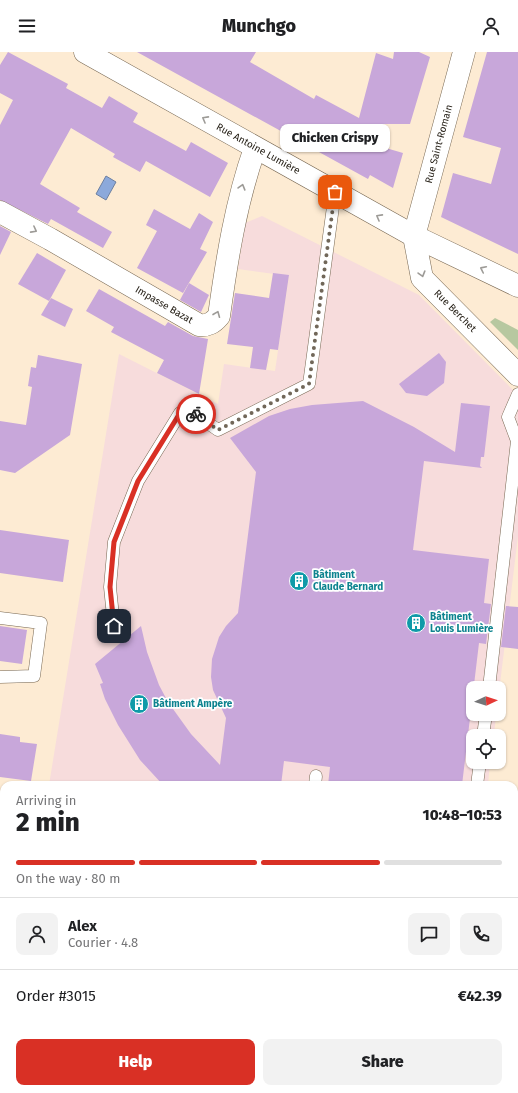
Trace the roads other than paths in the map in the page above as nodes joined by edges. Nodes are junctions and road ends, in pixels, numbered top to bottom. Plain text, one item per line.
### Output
1 (85, 52) edge
2 (464, 52) edge
3 (255, 148) junction
4 (335, 192) junction
5 (0, 212) edge
6 (414, 236) junction
7 (518, 286) edge
8 (518, 374) edge
9 (518, 394) edge
10 (0, 618) edge
11 (114, 626) dead end
12 (0, 677) edge
13 (490, 681) edge
14 (479, 769) edge
15 (478, 781) edge

3 -> 1 street, Rue Antoine Lumière
2 - 6 street, Rue Saint-Romain
3 - 4 street, Rue Antoine Lumière
5 -> 3 street, Impasse Bazat
6 -> 4 street, Rue Antoine Lumière
4 - 11 lane
7 -> 6 street, Rue Antoine Lumière
6 -> 8 street, Rue Berchet
9 - 13 lane
10 - 12 lane
14 - 15 lane

